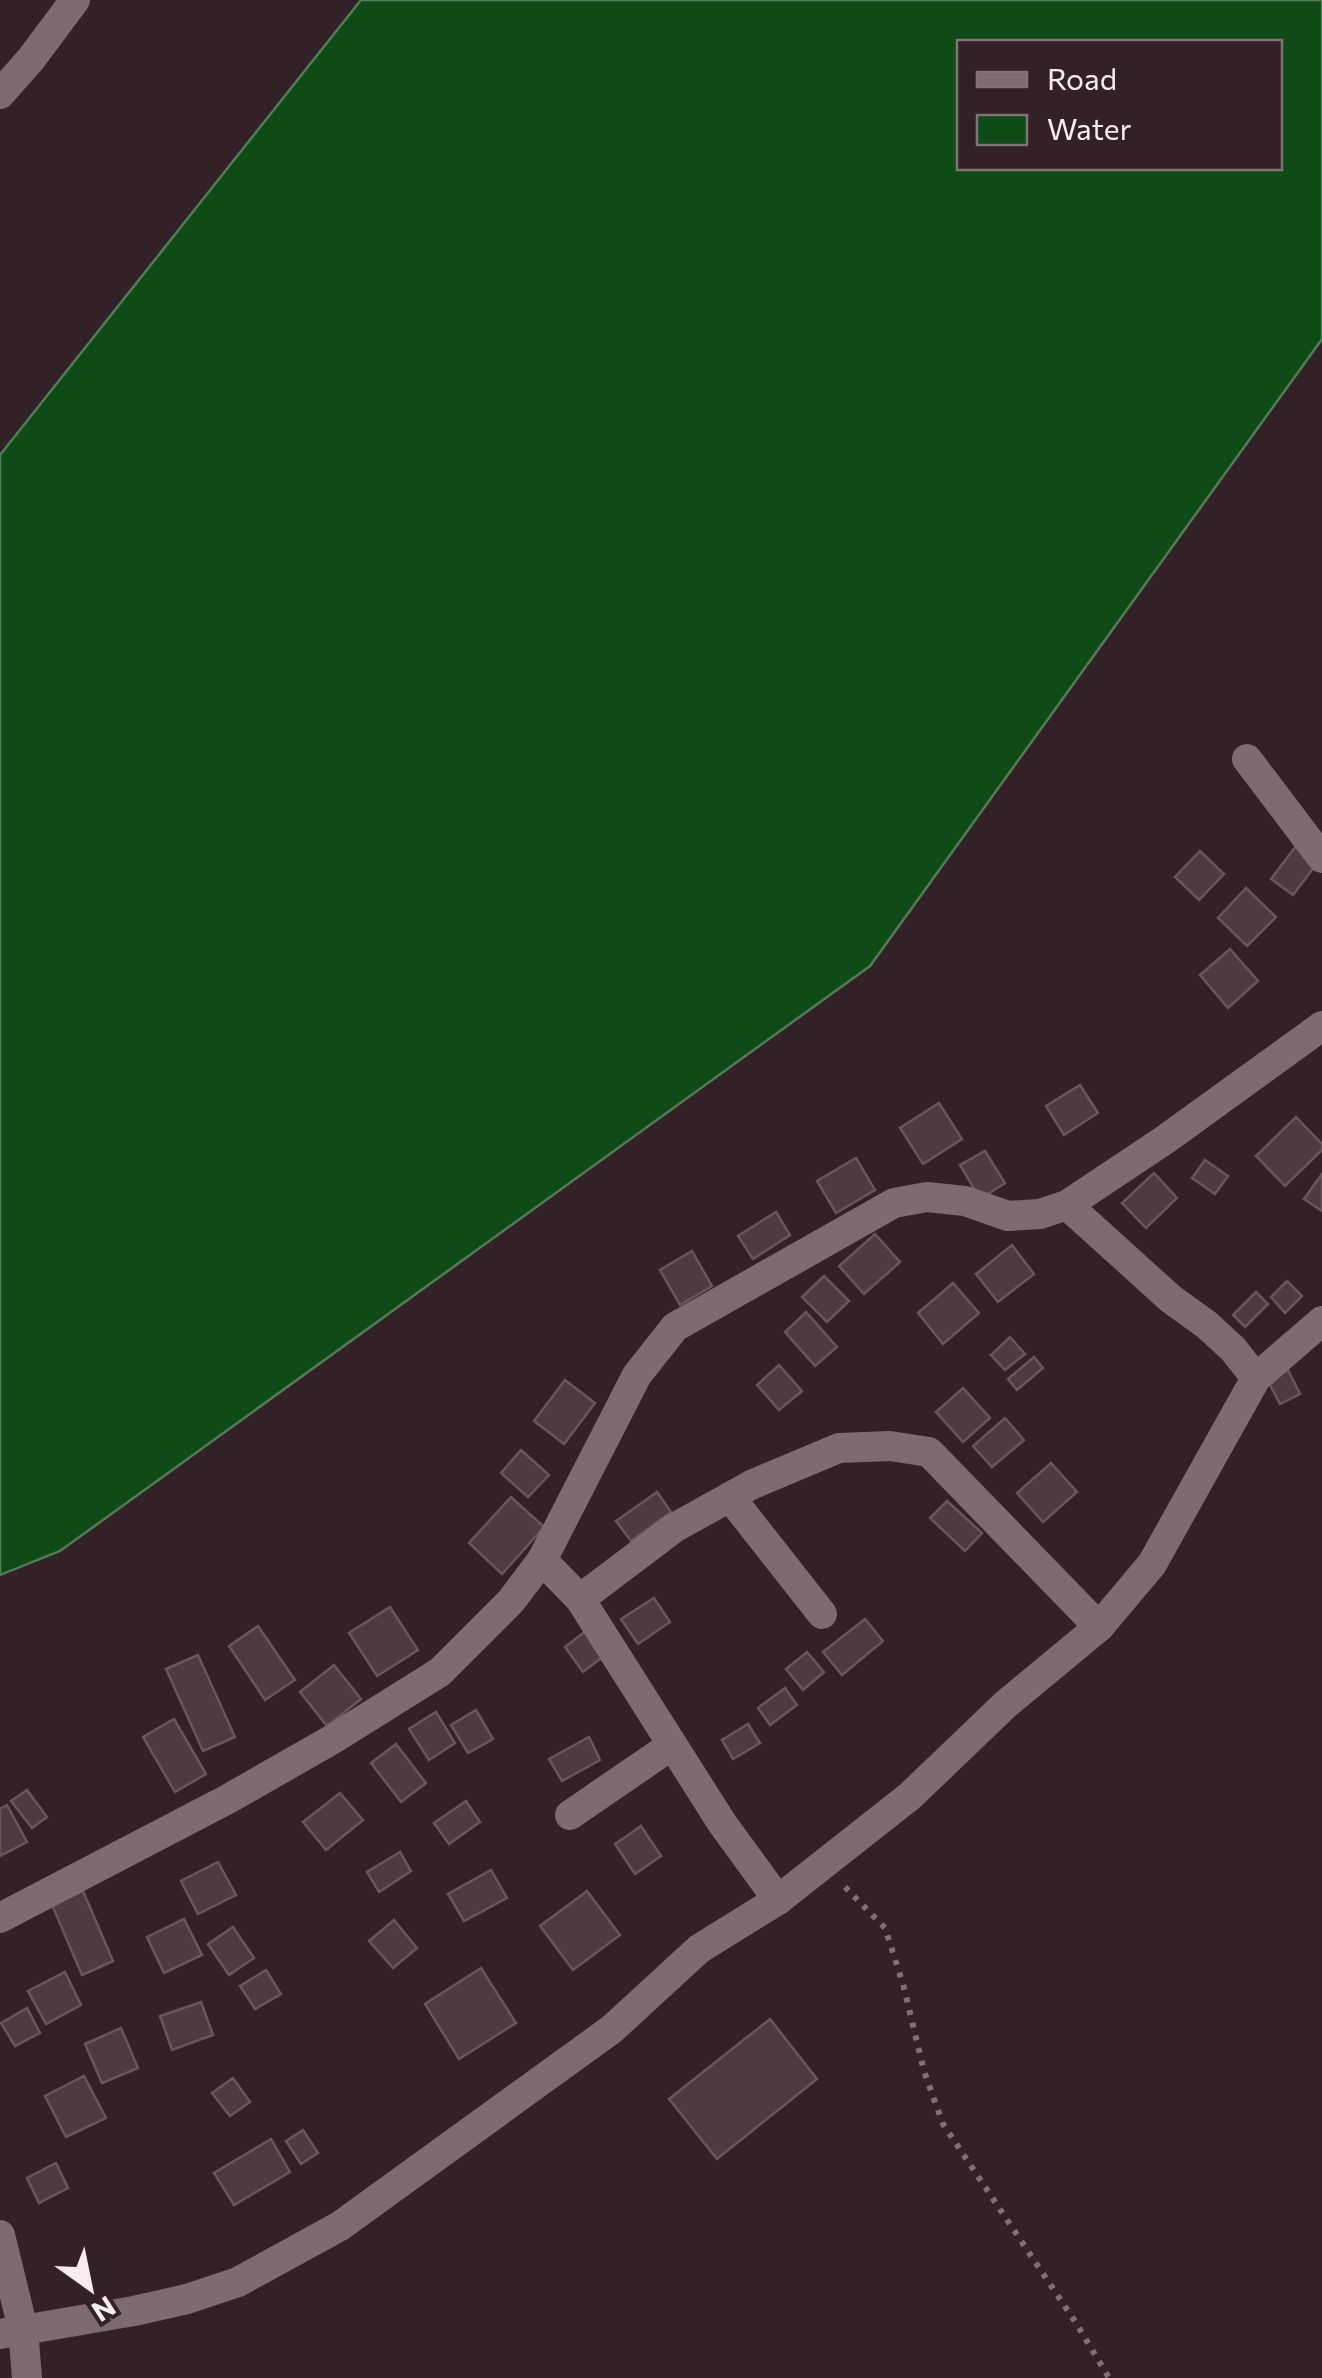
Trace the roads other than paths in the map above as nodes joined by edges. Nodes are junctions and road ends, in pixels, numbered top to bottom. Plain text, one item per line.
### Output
1 (75, 0) edge
2 (0, 94) edge
3 (1247, 758) dead end
4 (1322, 858) edge
5 (1322, 1026) edge
6 (1067, 1205) junction
7 (1322, 1321) edge
8 (1256, 1378) junction
9 (730, 1497) junction
10 (542, 1560) junction
11 (580, 1600) junction
12 (822, 1614) dead end
13 (1098, 1627) junction
14 (672, 1745) junction
15 (570, 1814) dead end
16 (778, 1900) junction
17 (0, 1918) edge
18 (0, 2234) edge
19 (12, 2331) edge
20 (27, 2378) edge

1 - 2 street
3 - 4 street
5 - 6 street
6 - 8 street
6 - 10 street
7 - 8 street
8 - 13 street
9 - 11 street
9 - 12 street
9 - 13 street
10 - 11 street
10 - 17 street
11 - 14 street
13 - 16 street
14 - 15 street
14 - 16 street
16 - 19 street
18 - 19 street
19 - 20 street

